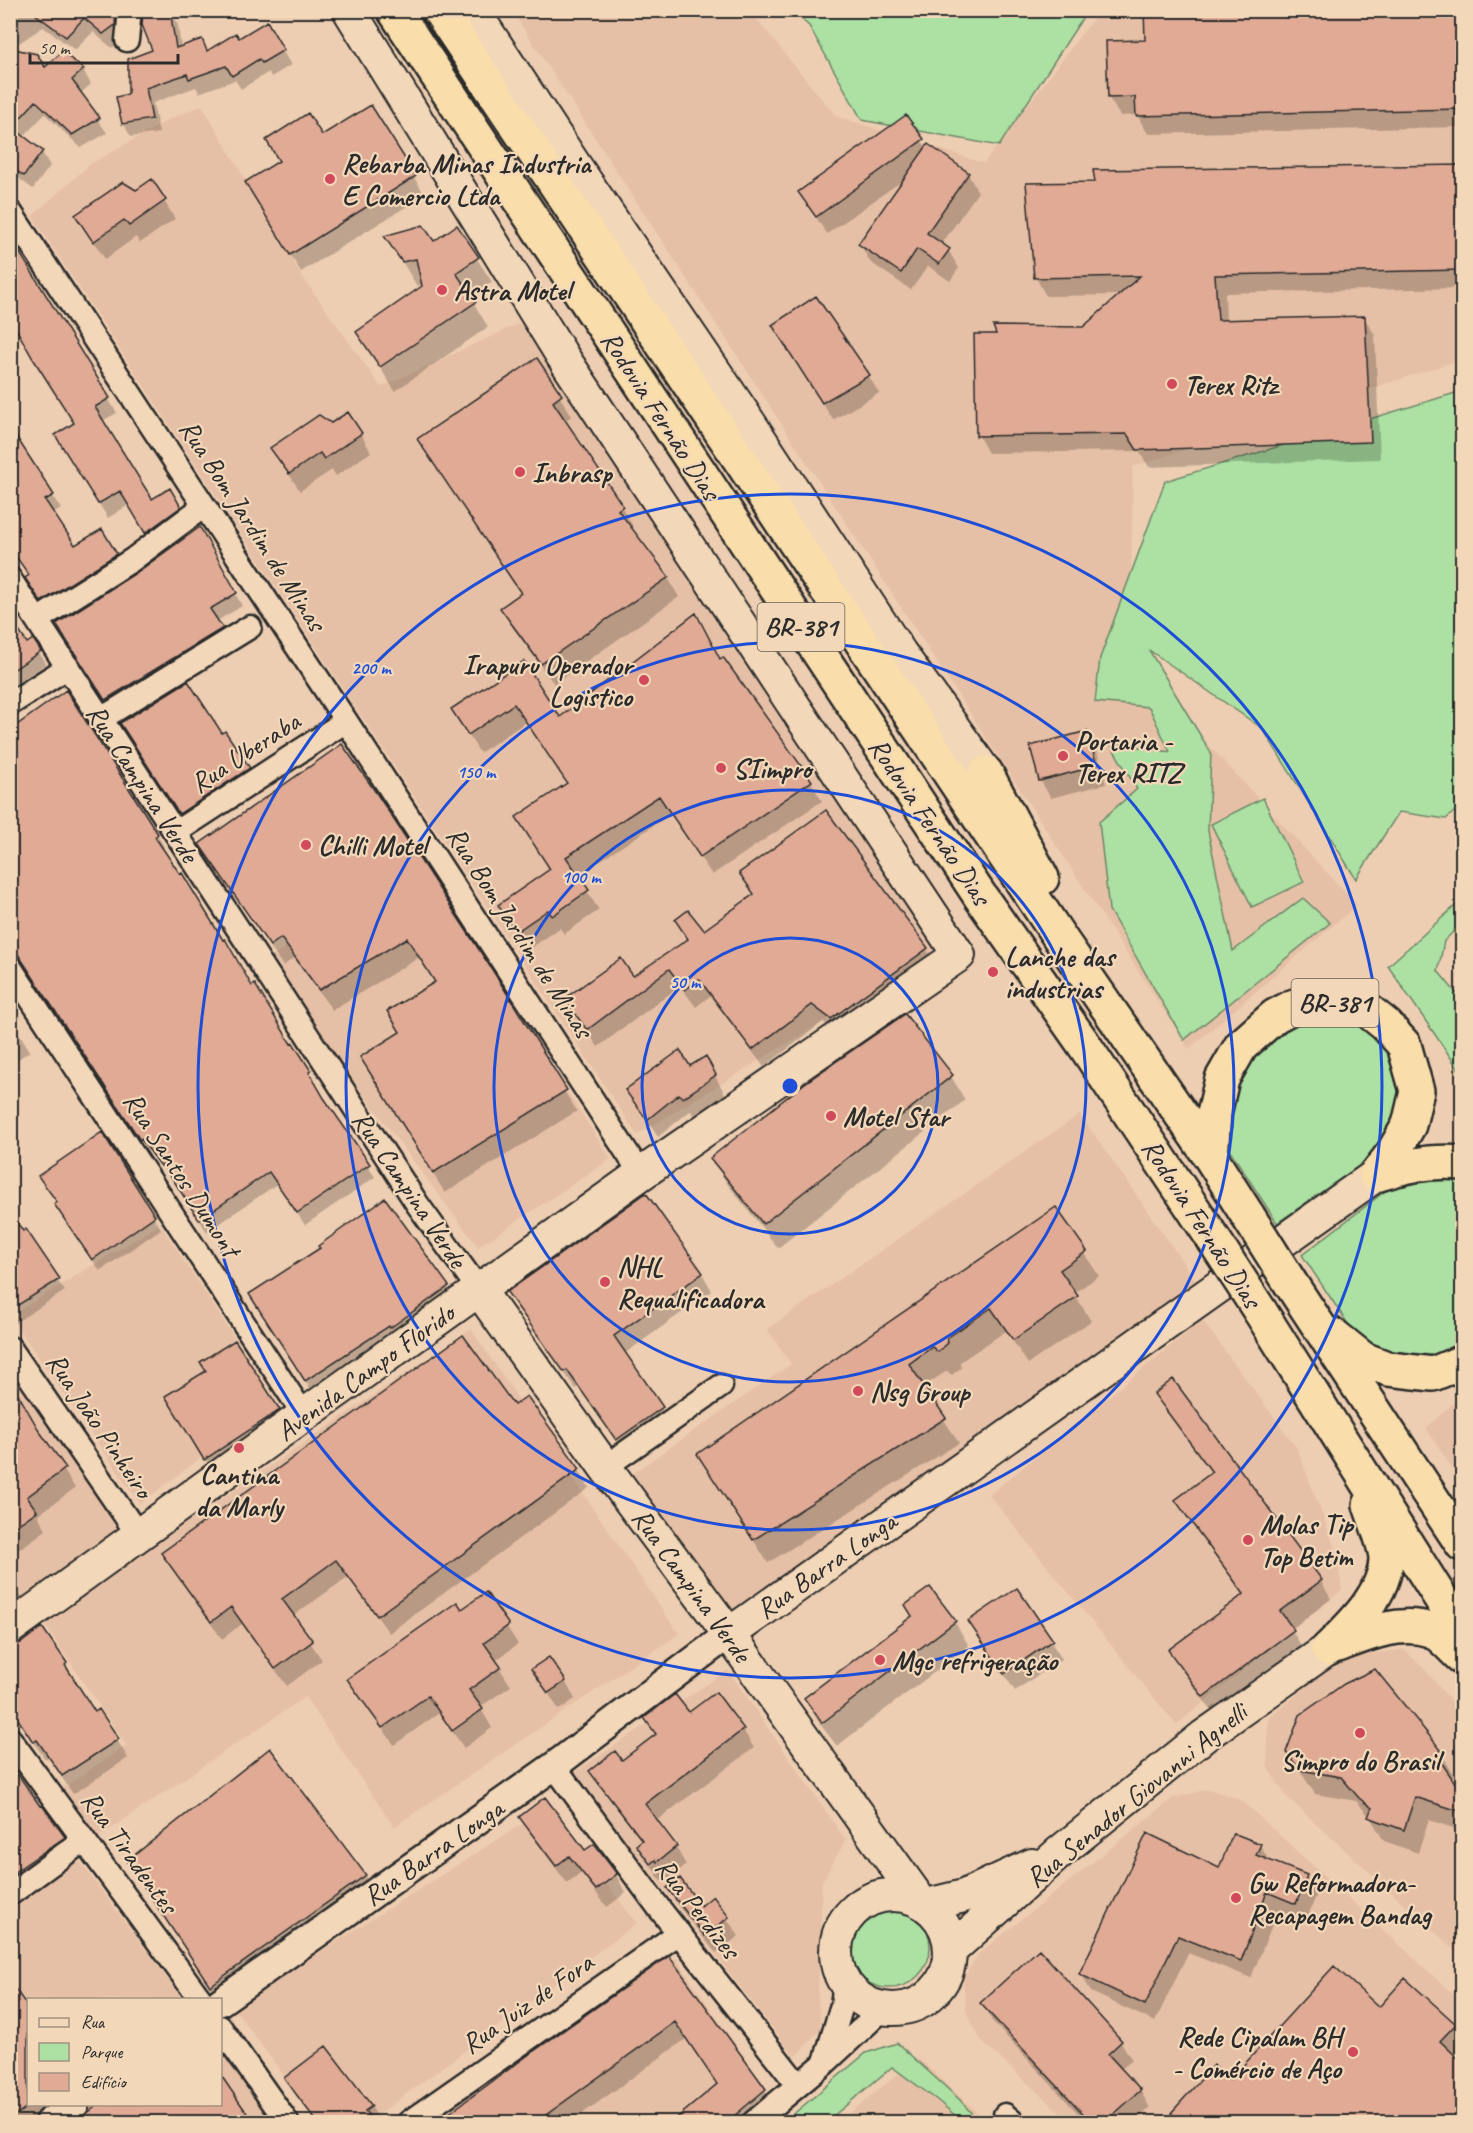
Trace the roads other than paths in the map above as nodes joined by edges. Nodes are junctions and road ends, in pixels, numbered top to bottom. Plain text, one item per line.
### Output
1 (130, 10) edge
2 (349, 10) edge
3 (394, 10) edge
4 (439, 10) edge
5 (473, 10) edge
6 (127, 40) dead end
7 (10, 213) edge
8 (204, 506) junction
9 (10, 579) edge
10 (37, 620) junction
11 (250, 627) dead end
12 (68, 667) junction
13 (10, 705) edge
14 (101, 719) junction
15 (346, 721) junction
16 (986, 773) joint
17 (176, 832) junction
18 (1064, 944) junction
19 (10, 967) edge
20 (1211, 1158) junction
21 (1462, 1163) edge
22 (641, 1173) junction
23 (1376, 1175) junction
24 (479, 1290) junction
25 (1313, 1318) junction
26 (13, 1357) edge
27 (1462, 1362) edge
28 (722, 1386) dead end
29 (304, 1415) junction
30 (1359, 1466) junction
31 (605, 1467) junction
32 (139, 1536) junction
33 (1462, 1544) edge
34 (10, 1628) edge
35 (1462, 1632) edge
36 (729, 1634) junction
37 (1328, 1649) junction
38 (1462, 1657) edge
39 (10, 1739) edge
40 (554, 1766) junction
41 (834, 1782) junction
42 (84, 1840) junction
43 (1060, 1852) junction
44 (10, 1894) edge
45 (882, 1896) junction
46 (924, 1904) junction
47 (679, 1933) junction
48 (951, 1950) junction
49 (845, 1983) junction
50 (200, 1998) edge
51 (222, 2001) edge
52 (884, 2008) junction
53 (222, 2030) edge
54 (825, 2064) junction
55 (798, 2085) junction
56 (72, 2106) edge
57 (49, 2122) edge
58 (287, 2122) edge
59 (409, 2122) edge
60 (754, 2122) edge

1 - 6 street
2 - 22 main road, Avenida Campo Florido / BR-381
3 - 30 highway, Rodovia Fernão Dias / BR-381, bridge
4 - 18 highway, Rodovia Fernão Dias / BR-381
5 - 16 main road, BR-381
7 - 8 street, Rua Bom Jardim de Minas
8 - 10 street
8 - 15 street, Rua Bom Jardim de Minas
9 - 10 street, Rua Campina Verde
10 - 12 street, Rua Campina Verde
11 - 14 street
12 - 13 street
12 - 14 street, Rua Campina Verde
14 - 17 street, Rua Campina Verde
15 - 17 street, Rua Uberaba
15 - 22 street, Rua Bom Jardim de Minas
16 - 18 highway, BR-381
17 - 24 street, Rua Campina Verde
18 - 20 highway, Rodovia Fernão Dias / BR-381
19 - 29 street, Rua Santos Dumont
20 - 23 highway, BR-381
20 - 25 highway, Rodovia Fernão Dias / BR-381, bridge
21 - 23 highway
22 - 24 main road, Avenida Campo Florido
23 - 36 main road, Rua Barra Longa
24 - 29 main road, Avenida Campo Florido
24 - 31 main road, Rua Campina Verde
25 - 27 highway
25 - 33 highway, Rodovia Fernão Dias / BR-381
26 - 32 street, Rua João Pinheiro
28 - 31 street
29 - 32 main road, Avenida Campo Florido
30 - 35 highway, Rodovia Fernão Dias / BR-381
30 - 37 highway
31 - 36 main road, Rua Campina Verde
32 - 34 main road, Avenida Campo Florido
36 - 40 street, Rua Barra Longa
36 - 41 main road, Rua Campina Verde
37 - 38 highway
37 - 43 main road, Rua Senador Giovanni Agnelli
39 - 42 street, Rua Tiradentes
40 - 47 street, Rua Perdizes
40 - 51 street, Rua Barra Longa
41 - 45 main road, Rua Campina Verde
41 - 46 main road, Rua Campina Verde
42 - 44 street
42 - 50 street, Rua Tiradentes
43 - 46 main road
43 - 48 main road, Rua Senador Giovanni Agnelli
45 - 46 main road
45 - 49 main road
46 - 48 main road
47 - 55 street, Rua Perdizes
47 - 59 street, Rua Juiz de Fora
48 - 52 main road
49 - 52 main road
49 - 54 street
52 - 54 street
53 - 58 street
54 - 55 street
55 - 60 street
56 - 57 street

